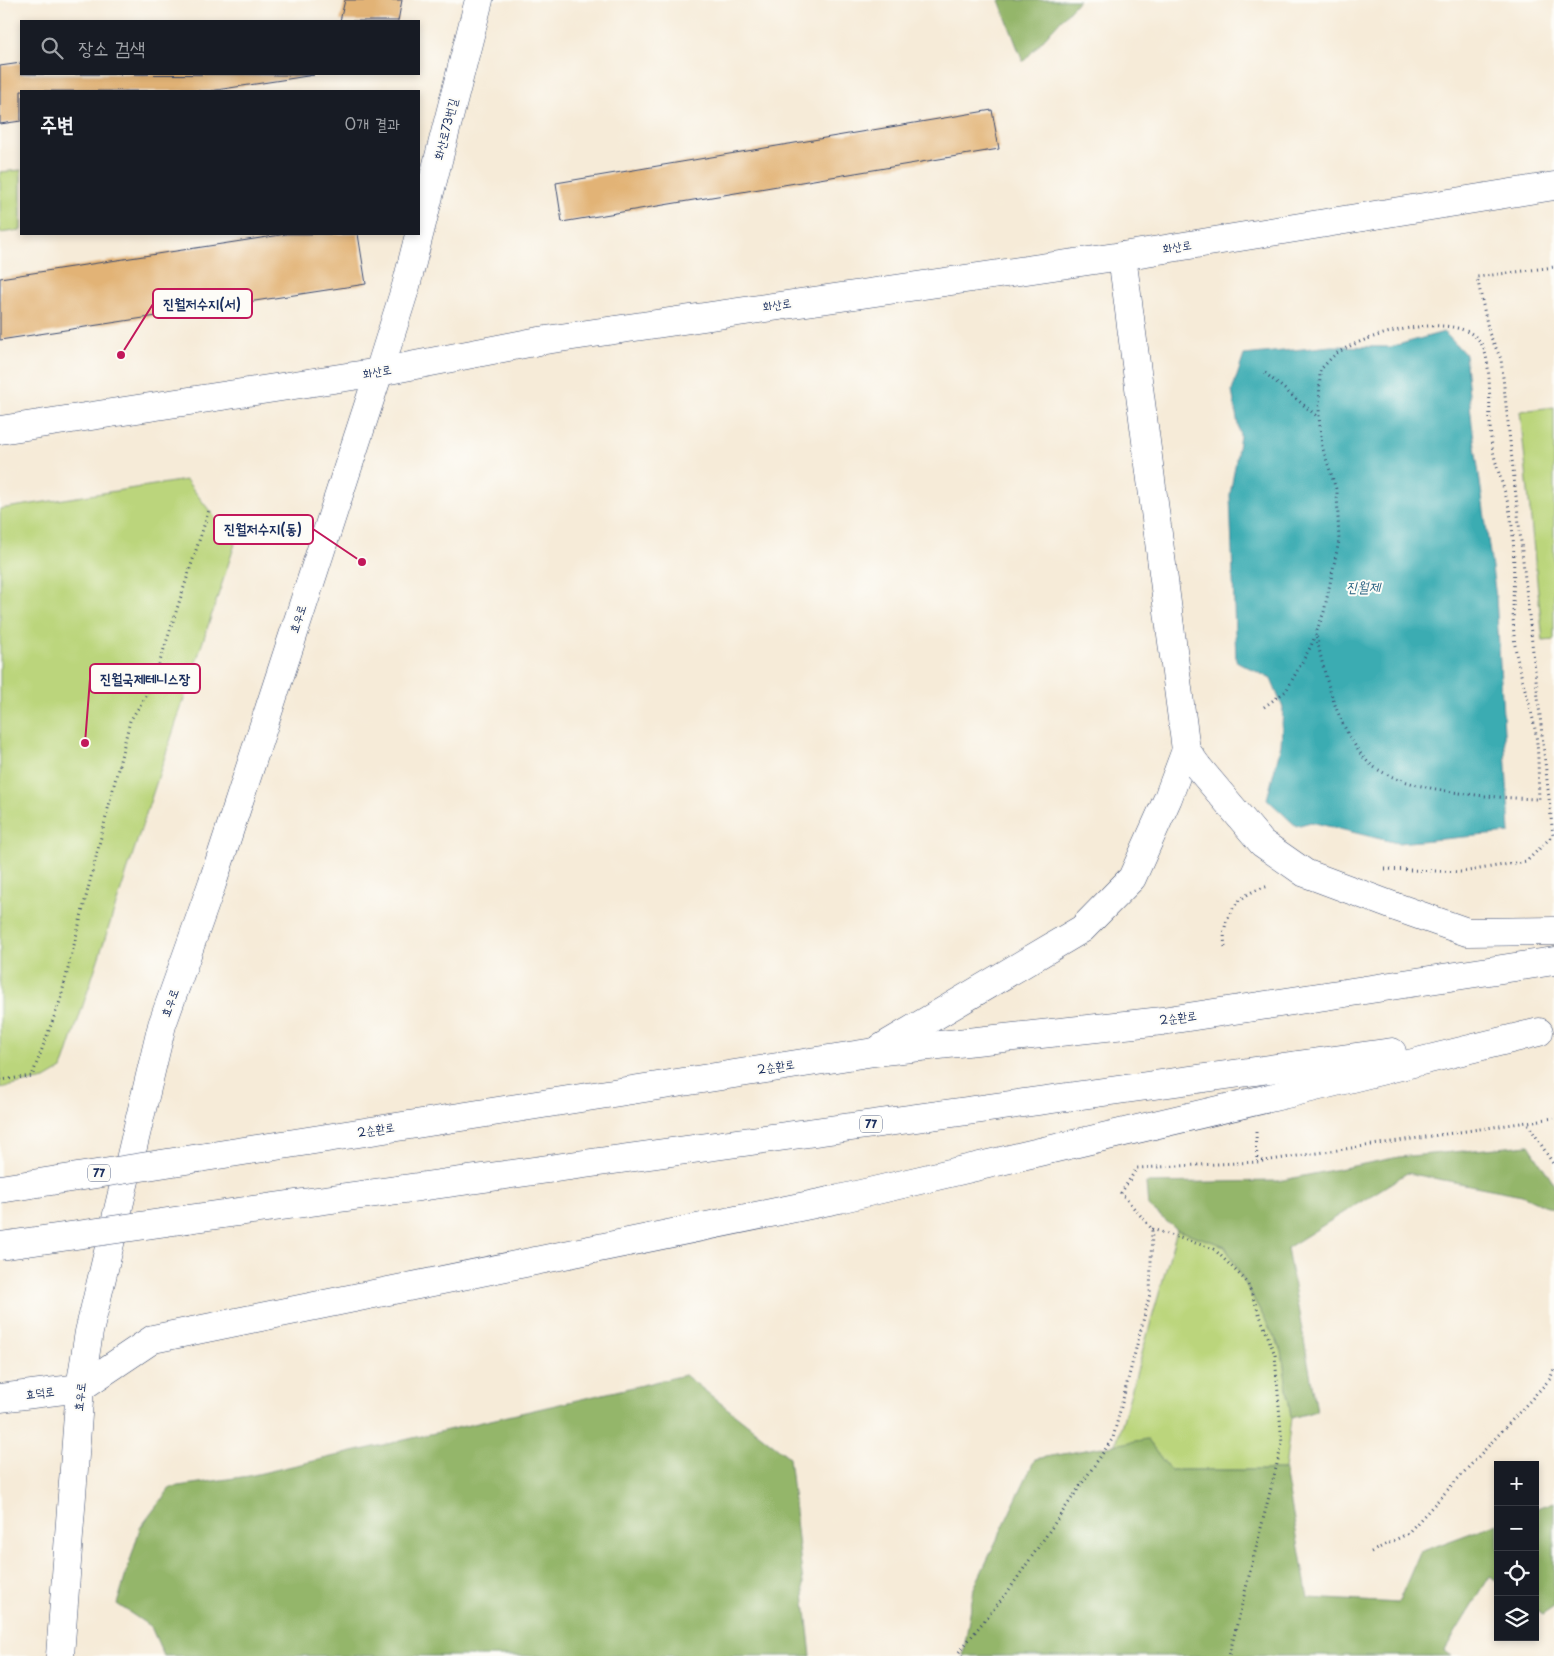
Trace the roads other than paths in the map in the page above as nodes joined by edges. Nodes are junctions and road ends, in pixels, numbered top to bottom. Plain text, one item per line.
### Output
1 (479, 0) edge
2 (1554, 186) edge
3 (420, 231) edge
4 (419, 235) edge
5 (1122, 256) junction
6 (379, 372) junction
7 (0, 430) edge
8 (1192, 758) junction
9 (1554, 931) edge
10 (1554, 961) edge
11 (1546, 1031) edge
12 (874, 1052) junction
13 (0, 1188) edge
14 (0, 1246) edge
15 (80, 1388) junction
16 (0, 1398) edge
17 (60, 1656) edge

1 - 3 main road, 화산로73번길
2 - 5 main road, 화산로
4 - 6 main road, 화산로73번길
5 - 6 main road, 화산로
5 - 8 main road
6 - 7 main road, 화산로
6 - 15 main road, 효우로
8 - 9 main road, bridge
8 - 12 main road
10 - 12 main road, 2순환로 / 77
11 - 14 main road, 77, bridge
11 - 15 main road
12 - 13 main road, 2순환로 / 77, bridge
15 - 16 main road, 효덕로
15 - 17 main road, 효우로

